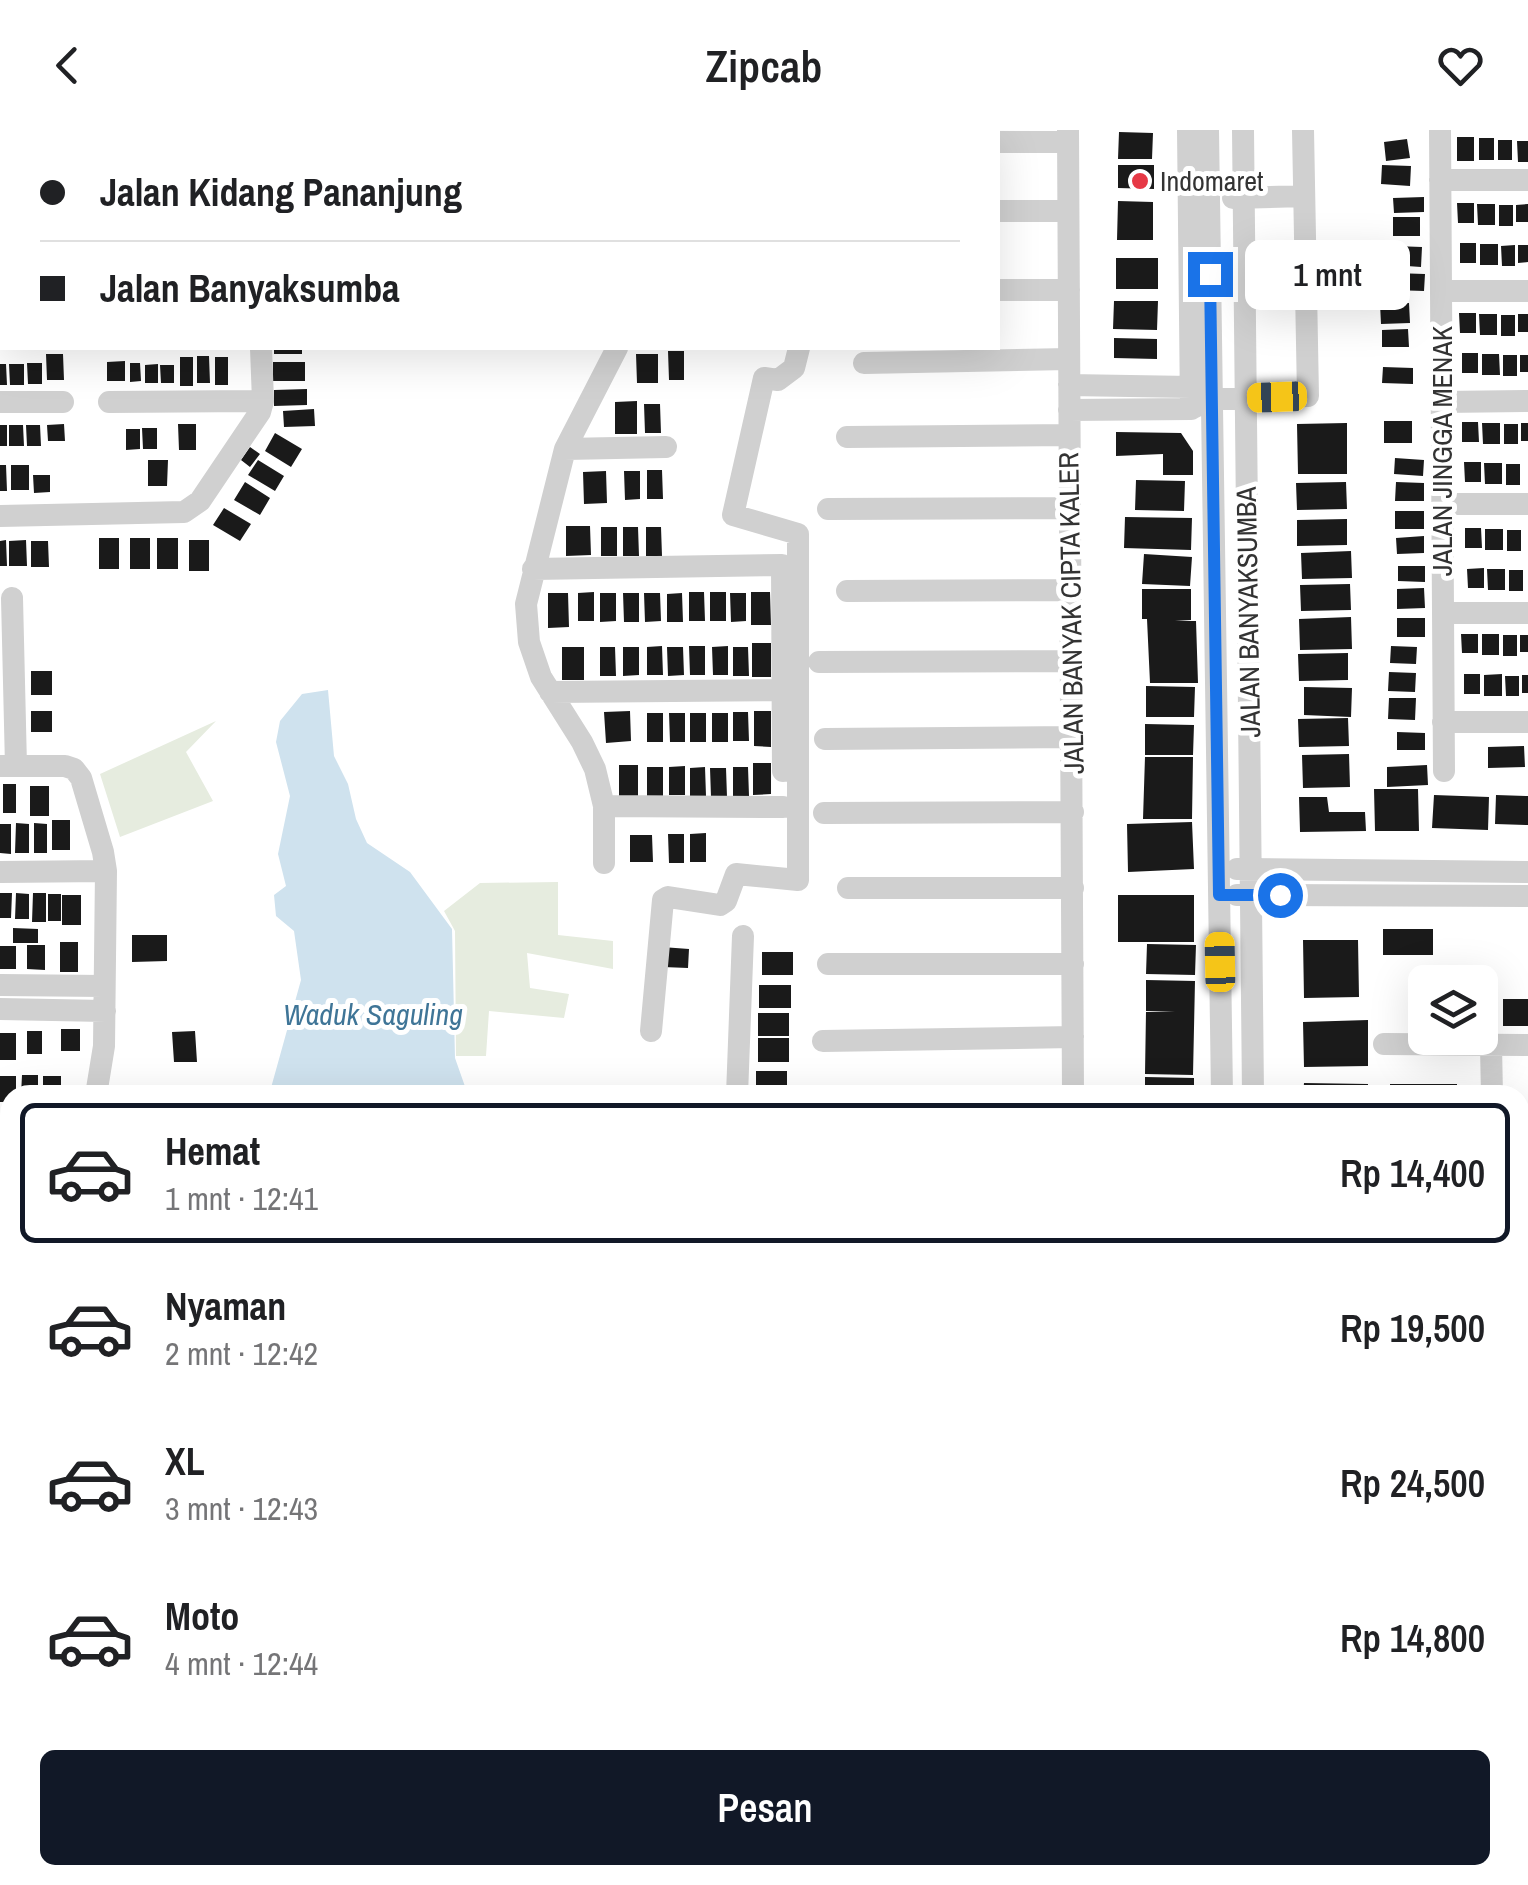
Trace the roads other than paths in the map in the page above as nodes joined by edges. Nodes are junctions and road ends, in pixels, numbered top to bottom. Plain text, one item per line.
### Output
1 (1188, 130) edge
2 (1208, 130) edge
3 (1243, 130) edge
4 (1303, 130) edge
5 (1440, 130) edge
6 (1068, 136) edge
7 (1000, 142) edge
8 (1440, 180) junction
9 (1528, 180) edge
10 (1304, 196) junction
11 (1244, 197) junction
12 (1199, 198) junction
13 (1000, 211) edge
14 (1068, 211) junction
15 (1000, 290) edge
16 (1068, 290) junction
17 (1442, 291) junction
18 (1528, 291) edge
19 (261, 350) edge
20 (616, 350) edge
21 (798, 350) edge
22 (1069, 359) junction
23 (864, 363) dead end
24 (1069, 384) junction
25 (1198, 398) junction
26 (1246, 398) junction
27 (0, 402) edge
28 (64, 402) dead end
29 (110, 402) dead end
30 (263, 402) junction
31 (1442, 402) junction
32 (1528, 402) edge
33 (1069, 410) junction
34 (1070, 435) junction
35 (846, 437) dead end
36 (666, 447) dead end
37 (566, 449) junction
38 (1442, 504) junction
39 (1528, 504) edge
40 (1070, 508) junction
41 (828, 509) dead end
42 (0, 516) edge
43 (533, 569) junction
44 (1070, 590) junction
45 (847, 591) dead end
46 (12, 598) dead end
47 (1528, 612) edge
48 (1443, 613) junction
49 (6, 651) edge
50 (1071, 660) junction
51 (819, 662) dead end
52 (782, 690) junction
53 (550, 692) junction
54 (1443, 722) junction
55 (1528, 722) edge
56 (1071, 737) junction
57 (826, 738) dead end
58 (8, 766) edge
59 (1444, 771) dead end
60 (604, 806) junction
61 (784, 807) junction
62 (1073, 812) junction
63 (824, 814) dead end
64 (604, 864) dead end
65 (785, 865) dead end
66 (1219, 868) junction
67 (1251, 869) junction
68 (106, 871) junction
69 (0, 872) edge
70 (1528, 872) edge
71 (848, 888) dead end
72 (1073, 888) junction
73 (1219, 895) junction
74 (1251, 895) junction
75 (1528, 896) edge
76 (743, 936) dead end
77 (828, 964) dead end
78 (1072, 964) junction
79 (0, 985) edge
80 (104, 986) junction
81 (0, 1009) edge
82 (105, 1011) junction
83 (651, 1031) dead end
84 (1073, 1037) junction
85 (823, 1041) dead end
86 (1384, 1044) dead end
87 (1408, 1044) edge
88 (1528, 1045) edge
89 (1498, 1046) edge
90 (1490, 1055) edge
91 (98, 1085) edge
92 (737, 1085) edge
93 (1073, 1085) edge
94 (1222, 1085) edge
95 (1253, 1085) edge
96 (1492, 1085) edge

1 - 12 street
2 - 12 street, JALAN BANYAKSUMBA
3 - 11 street, JALAN BANYAKSUMBA
4 - 10 street
5 - 8 street, JALAN JINGGA MENAK
6 - 7 street
6 - 14 street, JALAN BANYAK CIPTA KALER
8 - 9 street
8 - 17 street, JALAN JINGGA MENAK
10 - 11 street
10 - 26 street
11 - 12 street
11 - 26 street, JALAN BANYAKSUMBA
12 - 25 street, JALAN BANYAKSUMBA
13 - 14 street
14 - 16 street, JALAN BANYAK CIPTA KALER
15 - 16 street
16 - 22 street, JALAN BANYAK CIPTA KALER
17 - 18 street
17 - 31 street, JALAN JINGGA MENAK
19 - 30 street
20 - 37 street
21 - 83 street
22 - 23 street
22 - 24 street, JALAN BANYAK CIPTA KALER
24 - 25 street
24 - 33 street, JALAN BANYAK CIPTA KALER
25 - 26 street
25 - 33 street
25 - 66 street, JALAN BANYAKSUMBA
26 - 67 street, JALAN BANYAKSUMBA
27 - 28 street
29 - 30 street
30 - 42 street
31 - 32 street
31 - 38 street, JALAN JINGGA MENAK
33 - 34 street, JALAN BANYAK CIPTA KALER
34 - 35 street
34 - 40 street, JALAN BANYAK CIPTA KALER
36 - 37 street
37 - 43 street
38 - 39 street
38 - 48 street, JALAN JINGGA MENAK
40 - 41 street
40 - 44 street, JALAN BANYAK CIPTA KALER
43 - 52 street
43 - 53 street
44 - 45 street
44 - 50 street, JALAN BANYAK CIPTA KALER
46 - 49 street
47 - 48 street
48 - 54 street, JALAN JINGGA MENAK
49 - 58 street
50 - 51 street
50 - 56 street, JALAN BANYAK CIPTA KALER
52 - 53 street
52 - 61 street
53 - 60 street
54 - 55 street
54 - 59 street, JALAN JINGGA MENAK
56 - 57 street
56 - 62 street, JALAN BANYAK CIPTA KALER
58 - 68 street
60 - 61 street
60 - 64 street
61 - 65 street
62 - 63 street
62 - 72 street, JALAN BANYAK CIPTA KALER
66 - 67 street
66 - 73 street, JALAN BANYAKSUMBA
67 - 70 street
67 - 74 street, JALAN BANYAKSUMBA
68 - 69 street
68 - 80 street
71 - 72 street
72 - 78 street, JALAN BANYAK CIPTA KALER
73 - 74 street
73 - 94 street, JALAN BANYAKSUMBA
74 - 75 street
74 - 95 street, JALAN BANYAKSUMBA
76 - 92 street
77 - 78 street
78 - 84 street, JALAN BANYAK CIPTA KALER
79 - 80 street
80 - 82 street
81 - 82 street
82 - 91 street
84 - 85 street
84 - 93 street, JALAN BANYAK CIPTA KALER
86 - 87 street
88 - 89 street
90 - 96 street

